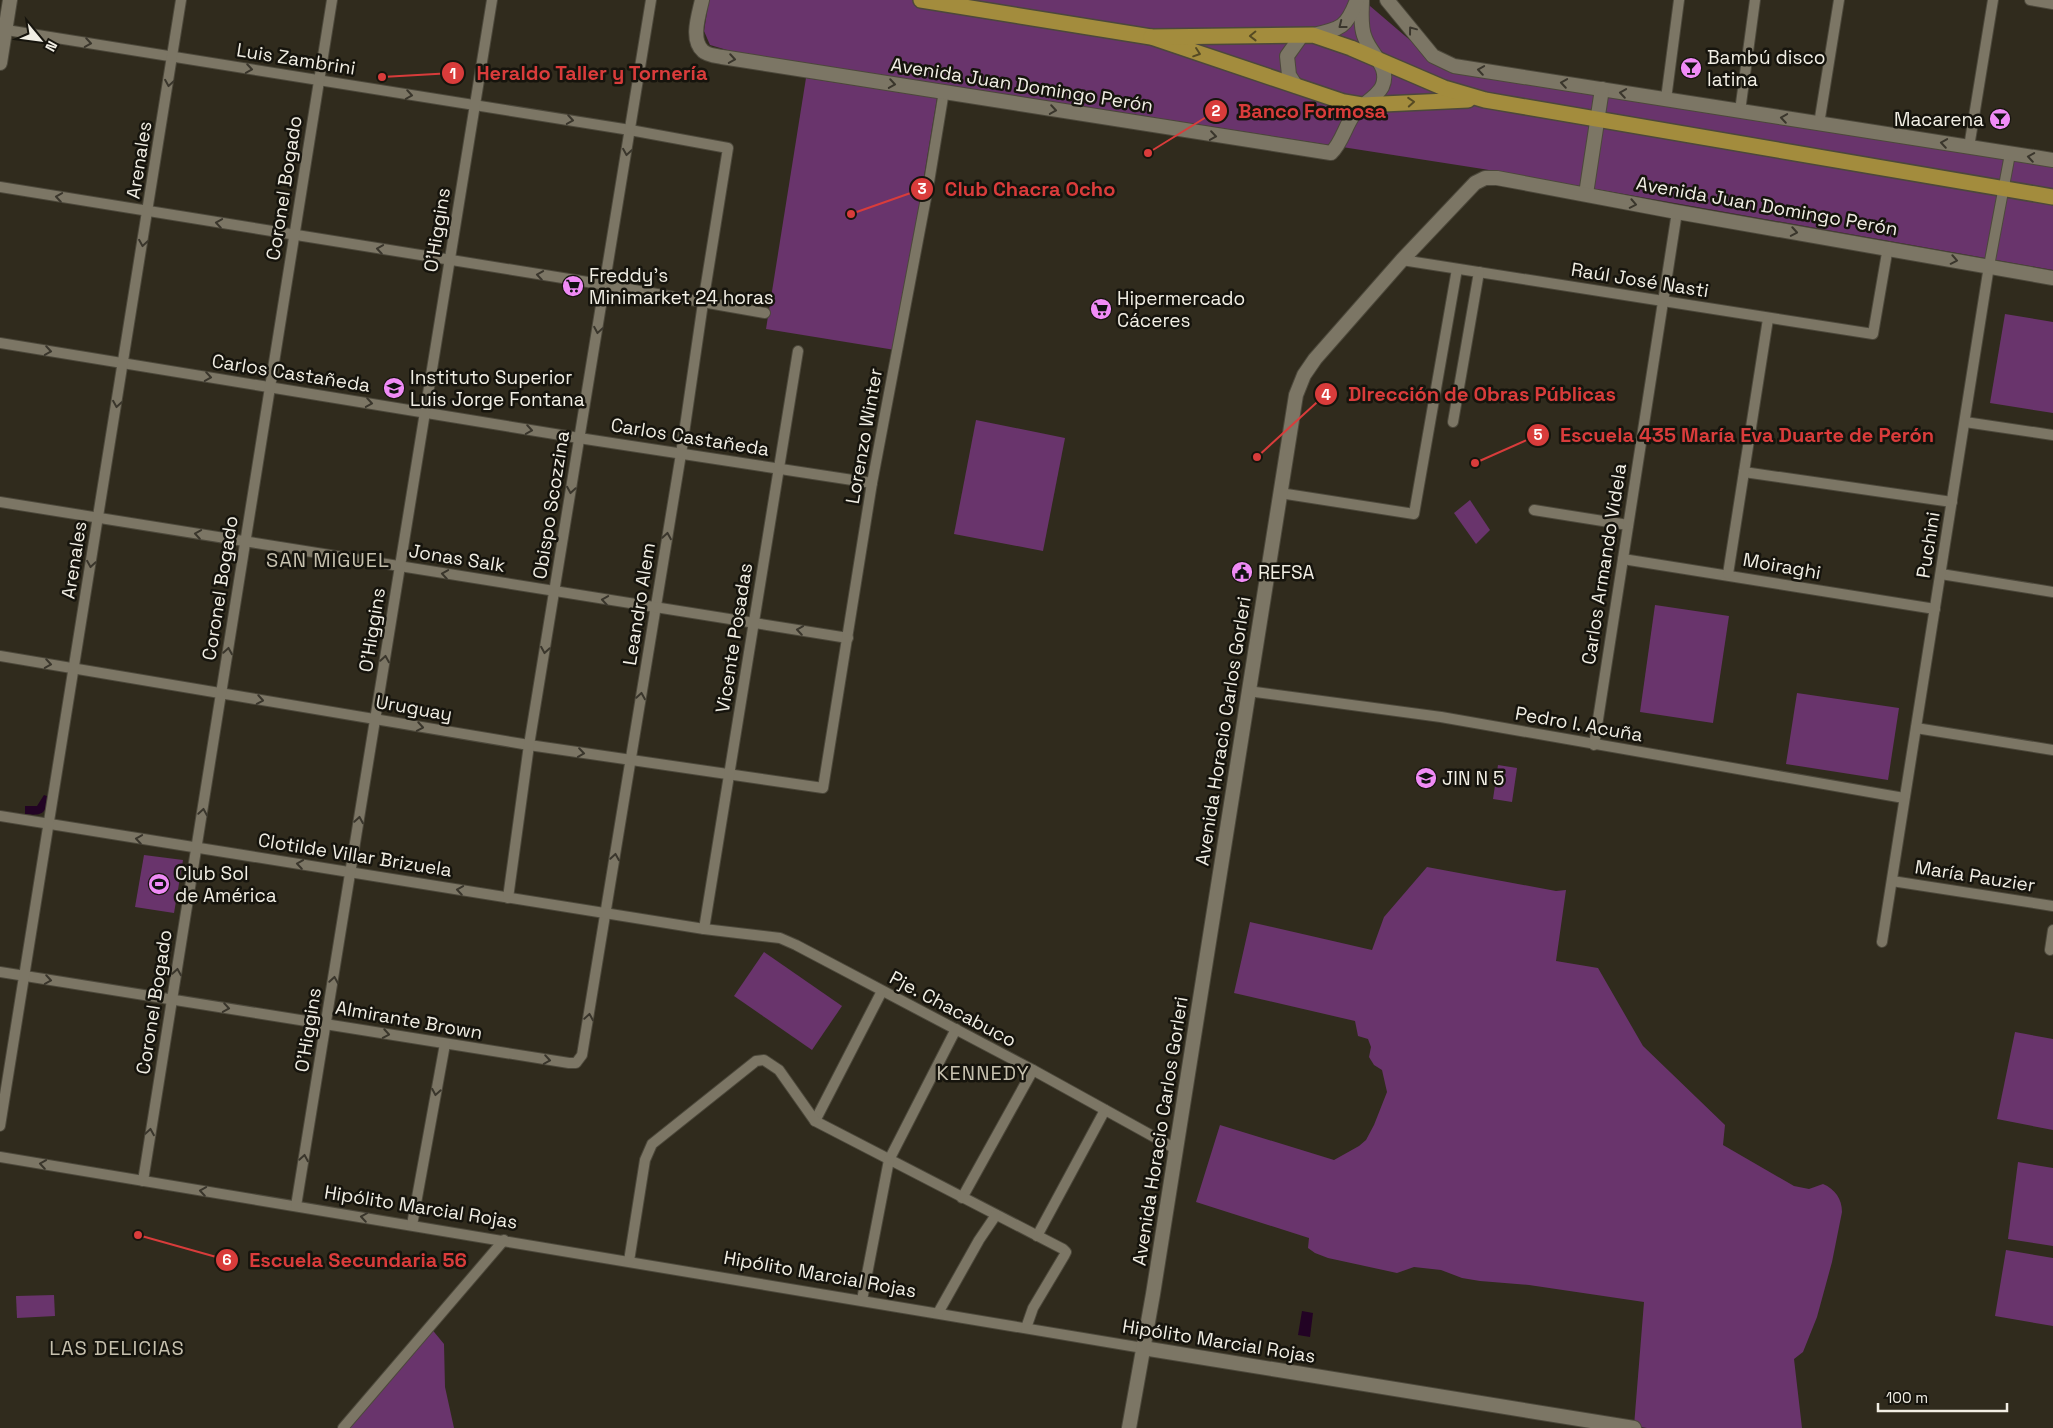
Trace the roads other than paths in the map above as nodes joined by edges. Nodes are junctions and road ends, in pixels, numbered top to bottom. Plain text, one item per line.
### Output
1 (10, 0) edge
2 (181, 0) edge
3 (332, 0) edge
4 (492, 0) edge
5 (651, 0) edge
6 (702, 0) edge
7 (921, 0) edge
8 (1357, 0) edge
9 (1362, 0) edge
10 (1387, 0) edge
11 (1679, 0) edge
12 (1755, 0) edge
13 (1839, 0) edge
14 (1993, 0) edge
15 (2030, 0) edge
16 (2053, 4) edge
17 (3, 29) edge
18 (1307, 35) junction
19 (1151, 37) junction
20 (173, 57) junction
21 (1379, 60) junction
22 (0, 63) edge
23 (319, 80) junction
24 (1296, 86) junction
25 (1602, 89) junction
26 (944, 91) junction
27 (1666, 99) junction
28 (1485, 100) junction
29 (475, 105) junction
30 (1362, 105) junction
31 (1740, 111) junction
32 (1597, 119) junction
33 (1819, 124) junction
34 (630, 130) junction
35 (1969, 147) junction
36 (728, 148) joint
37 (2010, 154) junction
38 (2053, 160) edge
39 (1475, 183) joint
40 (0, 187) edge
41 (2004, 187) junction
42 (1586, 194) junction
43 (2053, 197) edge
44 (148, 211) junction
45 (1677, 212) junction
46 (294, 235) junction
47 (1888, 247) junction
48 (450, 260) junction
49 (1402, 260) junction
50 (1990, 266) junction
51 (1457, 269) junction
52 (1479, 272) junction
53 (2053, 278) edge
54 (606, 286) junction
55 (1663, 302) junction
56 (702, 303) junction
57 (765, 313) dead end
58 (1768, 319) junction
59 (0, 343) edge
60 (798, 351) dead end
61 (124, 363) junction
62 (270, 387) junction
63 (425, 412) junction
64 (1453, 422) dead end
65 (1965, 422) junction
66 (2053, 435) edge
67 (579, 438) junction
68 (681, 454) junction
69 (779, 469) junction
70 (1744, 472) junction
71 (872, 483) junction
72 (1280, 493) junction
73 (0, 502) edge
74 (1952, 502) junction
75 (1534, 510) dead end
76 (98, 519) junction
77 (1628, 525) junction
78 (246, 542) junction
79 (1623, 559) junction
80 (400, 567) junction
81 (1728, 574) junction
82 (1941, 574) junction
83 (554, 592) junction
84 (2053, 592) edge
85 (656, 607) junction
86 (1935, 609) junction
87 (754, 622) junction
88 (848, 638) junction
89 (0, 656) edge
90 (74, 669) junction
91 (1248, 691) junction
92 (221, 694) junction
93 (376, 720) junction
94 (1916, 728) junction
95 (529, 745) junction
96 (1594, 745) junction
97 (2053, 750) edge
98 (631, 760) junction
99 (729, 775) junction
100 (823, 788) joint
101 (1904, 798) junction
102 (0, 816) edge
103 (49, 824) junction
104 (197, 848) junction
105 (351, 872) junction
106 (1892, 881) junction
107 (508, 898) junction
108 (2053, 906) edge
109 (606, 913) junction
110 (704, 929) junction
111 (2053, 930) edge
112 (1882, 942) dead end
113 (2050, 950) dead end
114 (0, 972) edge
115 (24, 976) junction
116 (882, 992) junction
117 (173, 999) junction
118 (327, 1024) junction
119 (956, 1029) junction
120 (445, 1044) junction
121 (576, 1063) joint
122 (1033, 1070) junction
123 (1105, 1110) junction
124 (815, 1121) junction
125 (0, 1126) edge
126 (1176, 1149) junction
127 (0, 1157) edge
128 (889, 1160) junction
129 (142, 1181) junction
130 (962, 1198) junction
131 (296, 1206) junction
132 (996, 1215) junction
133 (412, 1225) junction
134 (1037, 1236) junction
135 (504, 1240) junction
136 (629, 1261) junction
137 (862, 1300) junction
138 (938, 1313) junction
139 (1026, 1328) junction
140 (1143, 1348) junction
141 (343, 1428) edge
142 (1130, 1428) edge
143 (1634, 1428) edge

1 - 17 main road
2 - 20 street, Arenales
3 - 23 street, Coronel Bogado
4 - 29 street, O'Higgins
5 - 34 street, Obispo Scozzina
6 -> 26 main road, Avenida Juan Domingo Perón
7 - 19 main road
8 -> 18 main road
9 - 21 main road
25 -> 10 main road
11 - 27 street
12 - 31 street
13 - 33 street
14 - 35 street
15 - 16 street
17 -> 20 street, Luis Zambrini
17 - 22 main road
18 -> 19 main road
18 - 21 main road
18 - 24 main road
19 -> 24 main road
20 -> 23 street, Luis Zambrini
20 -> 44 street, Arenales
21 - 28 main road
21 - 30 main road
23 -> 29 street, Luis Zambrini
23 - 46 street, Coronel Bogado
24 - 30 main road
27 -> 25 main road
25 - 32 main road
26 -> 30 main road, Avenida Juan Domingo Perón
26 - 71 street, Lorenzo Winter
27 - 31 main road
30 -> 28 main road
28 - 32 main road
29 -> 34 street, Luis Zambrini
29 - 48 street, O'Higgins
33 -> 31 main road
32 - 41 main road
32 - 42 main road
35 -> 33 main road
34 - 36 street, Luis Zambrini
34 -> 54 street, Obispo Scozzina
35 - 37 main road
36 - 56 street, Leandro Alem
38 -> 37 main road
37 - 41 street, Puchini
39 - 42 main road, Avenida Juan Domingo Perón
39 - 49 main road, Avenida Horacio Carlos Gorleri
44 -> 40 street
41 - 43 main road
41 - 50 street, Puchini
42 -> 45 main road, Avenida Juan Domingo Perón
46 -> 44 street
44 -> 61 street, Arenales
45 -> 47 main road, Avenida Juan Domingo Perón
45 - 55 street, Carlos Armando Videla
48 -> 46 street
46 - 62 street, Coronel Bogado
47 -> 50 main road, Avenida Juan Domingo Perón
47 - 58 street, Raúl José Nasti
54 -> 48 street
48 - 63 street, O'Higgins
49 - 51 street, Raúl José Nasti
49 - 72 main road, Avenida Horacio Carlos Gorleri
50 - 53 main road, Avenida Juan Domingo Perón
50 - 65 street, Puchini
51 - 52 street, Raúl José Nasti
51 - 72 street
52 - 55 street, Raúl José Nasti
52 - 64 street
54 - 56 street
54 -> 67 street, Obispo Scozzina
55 - 58 street, Raúl José Nasti
55 - 77 street, Carlos Armando Videla
56 - 57 street
56 - 68 street, Leandro Alem
58 - 70 street
59 -> 61 street, Carlos Castañeda
60 - 69 street, Vicente Posadas
61 -> 62 street, Carlos Castañeda
61 -> 76 street, Arenales
62 -> 63 street, Carlos Castañeda
62 - 78 street, Coronel Bogado
63 -> 67 street, Carlos Castañeda
63 - 80 street, O'Higgins
65 - 66 street
65 - 74 street, Puchini
67 - 68 street, Carlos Castañeda
67 -> 83 street, Obispo Scozzina
68 - 69 street, Carlos Castañeda
85 -> 68 street, Leandro Alem
69 - 71 street, Carlos Castañeda
69 - 87 street, Vicente Posadas
70 - 74 street
70 - 81 street
71 - 88 street, Lorenzo Winter
72 - 91 main road, Avenida Horacio Carlos Gorleri
73 - 76 street, Jonas Salk
74 - 82 street, Puchini
75 - 77 street
78 -> 76 street, Jonas Salk
76 -> 90 street, Arenales
77 - 79 street, Carlos Armando Videla
78 - 80 street, Jonas Salk
92 -> 78 street, Coronel Bogado
79 - 81 street, Moiraghi
79 - 96 street, Carlos Armando Videla
83 -> 80 street, Jonas Salk
93 -> 80 street, O'Higgins
81 - 86 street, Moiraghi
82 - 84 street
82 - 86 street, Puchini
85 -> 83 street, Jonas Salk
83 -> 95 street, Obispo Scozzina
85 - 87 street, Jonas Salk
98 -> 85 street, Leandro Alem
86 - 94 street, Puchini
88 -> 87 street, Jonas Salk
87 - 99 street, Vicente Posadas
88 - 100 street, Lorenzo Winter
89 -> 90 street, Uruguay
90 - 92 street, Uruguay
90 - 103 street, Arenales
91 - 96 street, Pedro I. Acuña
91 - 126 main road, Avenida Horacio Carlos Gorleri
92 -> 93 street, Uruguay
104 -> 92 street, Coronel Bogado
93 -> 95 street, Uruguay
105 -> 93 street, O'Higgins
94 - 97 street
94 - 101 street, Puchini
95 -> 98 street, Uruguay
95 - 107 street, Obispo Scozzina
96 - 101 street, Pedro I. Acuña
98 - 99 street, Uruguay
109 -> 98 street, Leandro Alem
99 - 100 street, Uruguay
99 - 110 street, Vicente Posadas
101 - 106 street, Puchini
102 - 103 street, Clotilde Villar Brizuela
104 -> 103 street, Clotilde Villar Brizuela
103 - 115 street, Arenales
105 -> 104 street, Clotilde Villar Brizuela
117 -> 104 street, Coronel Bogado
107 -> 105 street, Clotilde Villar Brizuela
118 -> 105 street, O'Higgins
106 - 108 street, María Pauzier
106 - 112 street, Puchini
107 - 109 street, Clotilde Villar Brizuela
109 - 110 street, Clotilde Villar Brizuela
121 -> 109 street, Leandro Alem
110 - 116 street, Pje. Chacabuco
111 - 113 street
114 - 115 street, Almirante Brown
115 -> 117 street, Almirante Brown
115 - 125 street, Arenales
116 - 119 street, Pje. Chacabuco
116 - 124 street
117 -> 118 street, Almirante Brown
129 -> 117 street, Coronel Bogado
118 -> 120 street, Almirante Brown
131 -> 118 street, O'Higgins
119 - 122 street, Pje. Chacabuco
119 - 128 street
120 -> 121 street, Almirante Brown
120 -> 133 street
122 - 123 street, Pje. Chacabuco
122 - 130 street
123 - 126 street, Pje. Chacabuco
123 - 134 street
124 - 128 street
124 - 136 street
126 - 140 main road, Avenida Horacio Carlos Gorleri
129 -> 127 street, Hipólito Marcial Rojas
128 - 130 street
128 - 137 street
131 -> 129 street, Hipólito Marcial Rojas
130 - 132 street
133 -> 131 street, Hipólito Marcial Rojas
132 - 134 street
132 - 138 street
133 - 135 street, Hipólito Marcial Rojas
134 - 139 street
135 - 136 street, Hipólito Marcial Rojas
135 - 141 street
136 - 137 street, Hipólito Marcial Rojas
137 - 138 street, Hipólito Marcial Rojas
138 - 139 street, Hipólito Marcial Rojas
139 - 140 street, Hipólito Marcial Rojas
140 - 142 main road, Avenida Horacio Carlos Gorleri
140 - 143 main road, Hipólito Marcial Rojas

